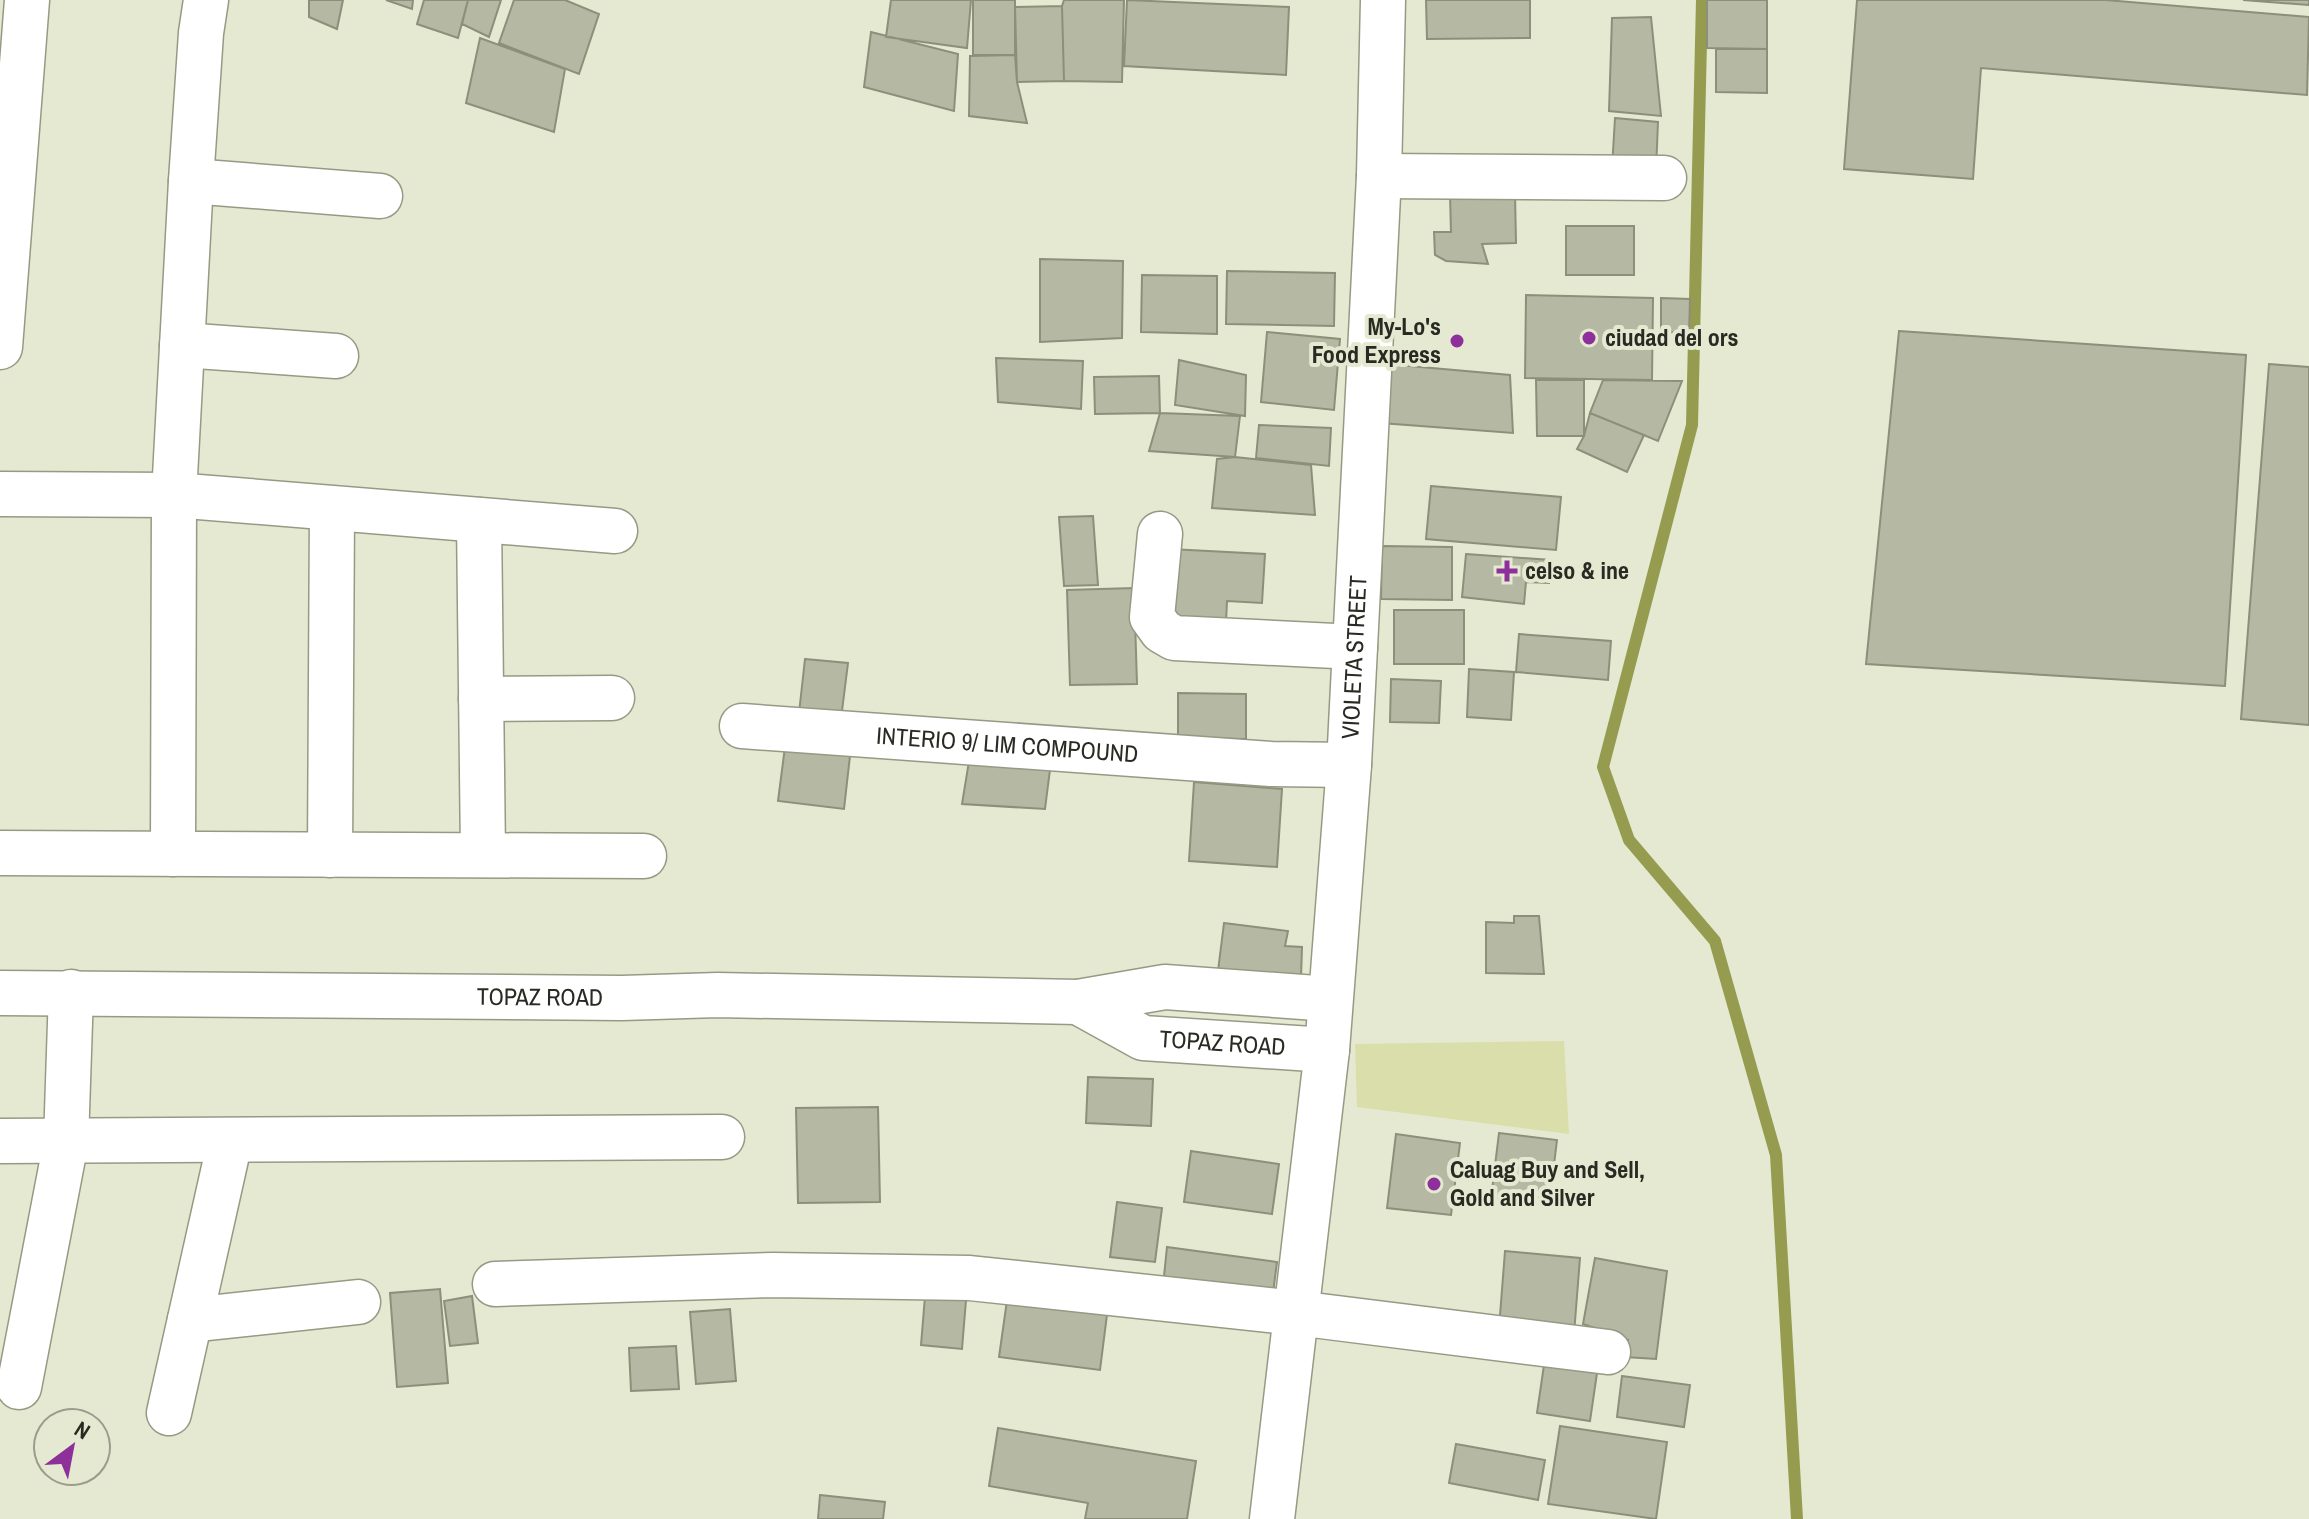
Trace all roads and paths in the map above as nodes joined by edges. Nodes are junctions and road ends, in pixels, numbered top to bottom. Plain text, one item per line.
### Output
1 (27, 0) edge
2 (206, 0) edge
3 (1383, 0) edge
4 (1379, 176) junction
5 (1664, 178) dead end
6 (191, 181) junction
7 (380, 196) dead end
8 (182, 345) junction
9 (0, 347) edge
10 (336, 356) dead end
11 (0, 494) edge
12 (174, 495) junction
13 (332, 509) junction
14 (479, 520) junction
15 (615, 531) dead end
16 (1160, 534) dead end
17 (1355, 647) junction
18 (612, 698) dead end
19 (481, 699) junction
20 (742, 726) dead end
21 (1349, 765) junction
22 (0, 853) edge
23 (173, 854) junction
24 (330, 855) junction
25 (483, 855) junction
26 (644, 856) dead end
27 (71, 992) junction
28 (0, 993) edge
29 (1330, 999) junction
30 (1078, 1002) junction
31 (1327, 1050) junction
32 (722, 1137) dead end
33 (0, 1141) edge
34 (230, 1141) junction
35 (66, 1142) junction
36 (495, 1284) dead end
37 (358, 1302) dead end
38 (1297, 1313) junction
39 (190, 1320) junction
40 (1608, 1352) dead end
41 (19, 1387) dead end
42 (169, 1413) dead end
43 (1272, 1519) edge

1 - 9 street
2 - 6 street
3 - 4 street, VIOLETA STREET
4 - 5 street
4 - 17 street, VIOLETA STREET
6 - 7 street
6 - 8 street
8 - 10 street
8 - 12 street
11 - 12 street
12 - 13 street
12 - 23 street
13 - 14 street
13 - 24 street
14 - 15 street
14 - 19 street
16 - 17 street
17 - 21 street, VIOLETA STREET
18 - 19 street
19 - 25 street
20 - 21 street, INTERIO 9/ LIM COMPOUND
21 - 29 street, VIOLETA STREET
22 - 23 street
23 - 24 street
24 - 25 street
25 - 26 street
27 - 28 street, TOPAZ ROAD
27 - 30 street, TOPAZ ROAD
27 - 35 street
29 - 30 street, TOPAZ ROAD
29 - 31 street, VIOLETA STREET
30 - 31 street, TOPAZ ROAD
31 - 38 street, VIOLETA STREET
32 - 34 street
33 - 35 street
34 - 35 street
34 - 39 street
35 - 41 street
36 - 38 street
37 - 39 street
38 - 40 street
38 - 43 street, VIOLETA STREET
39 - 42 street

